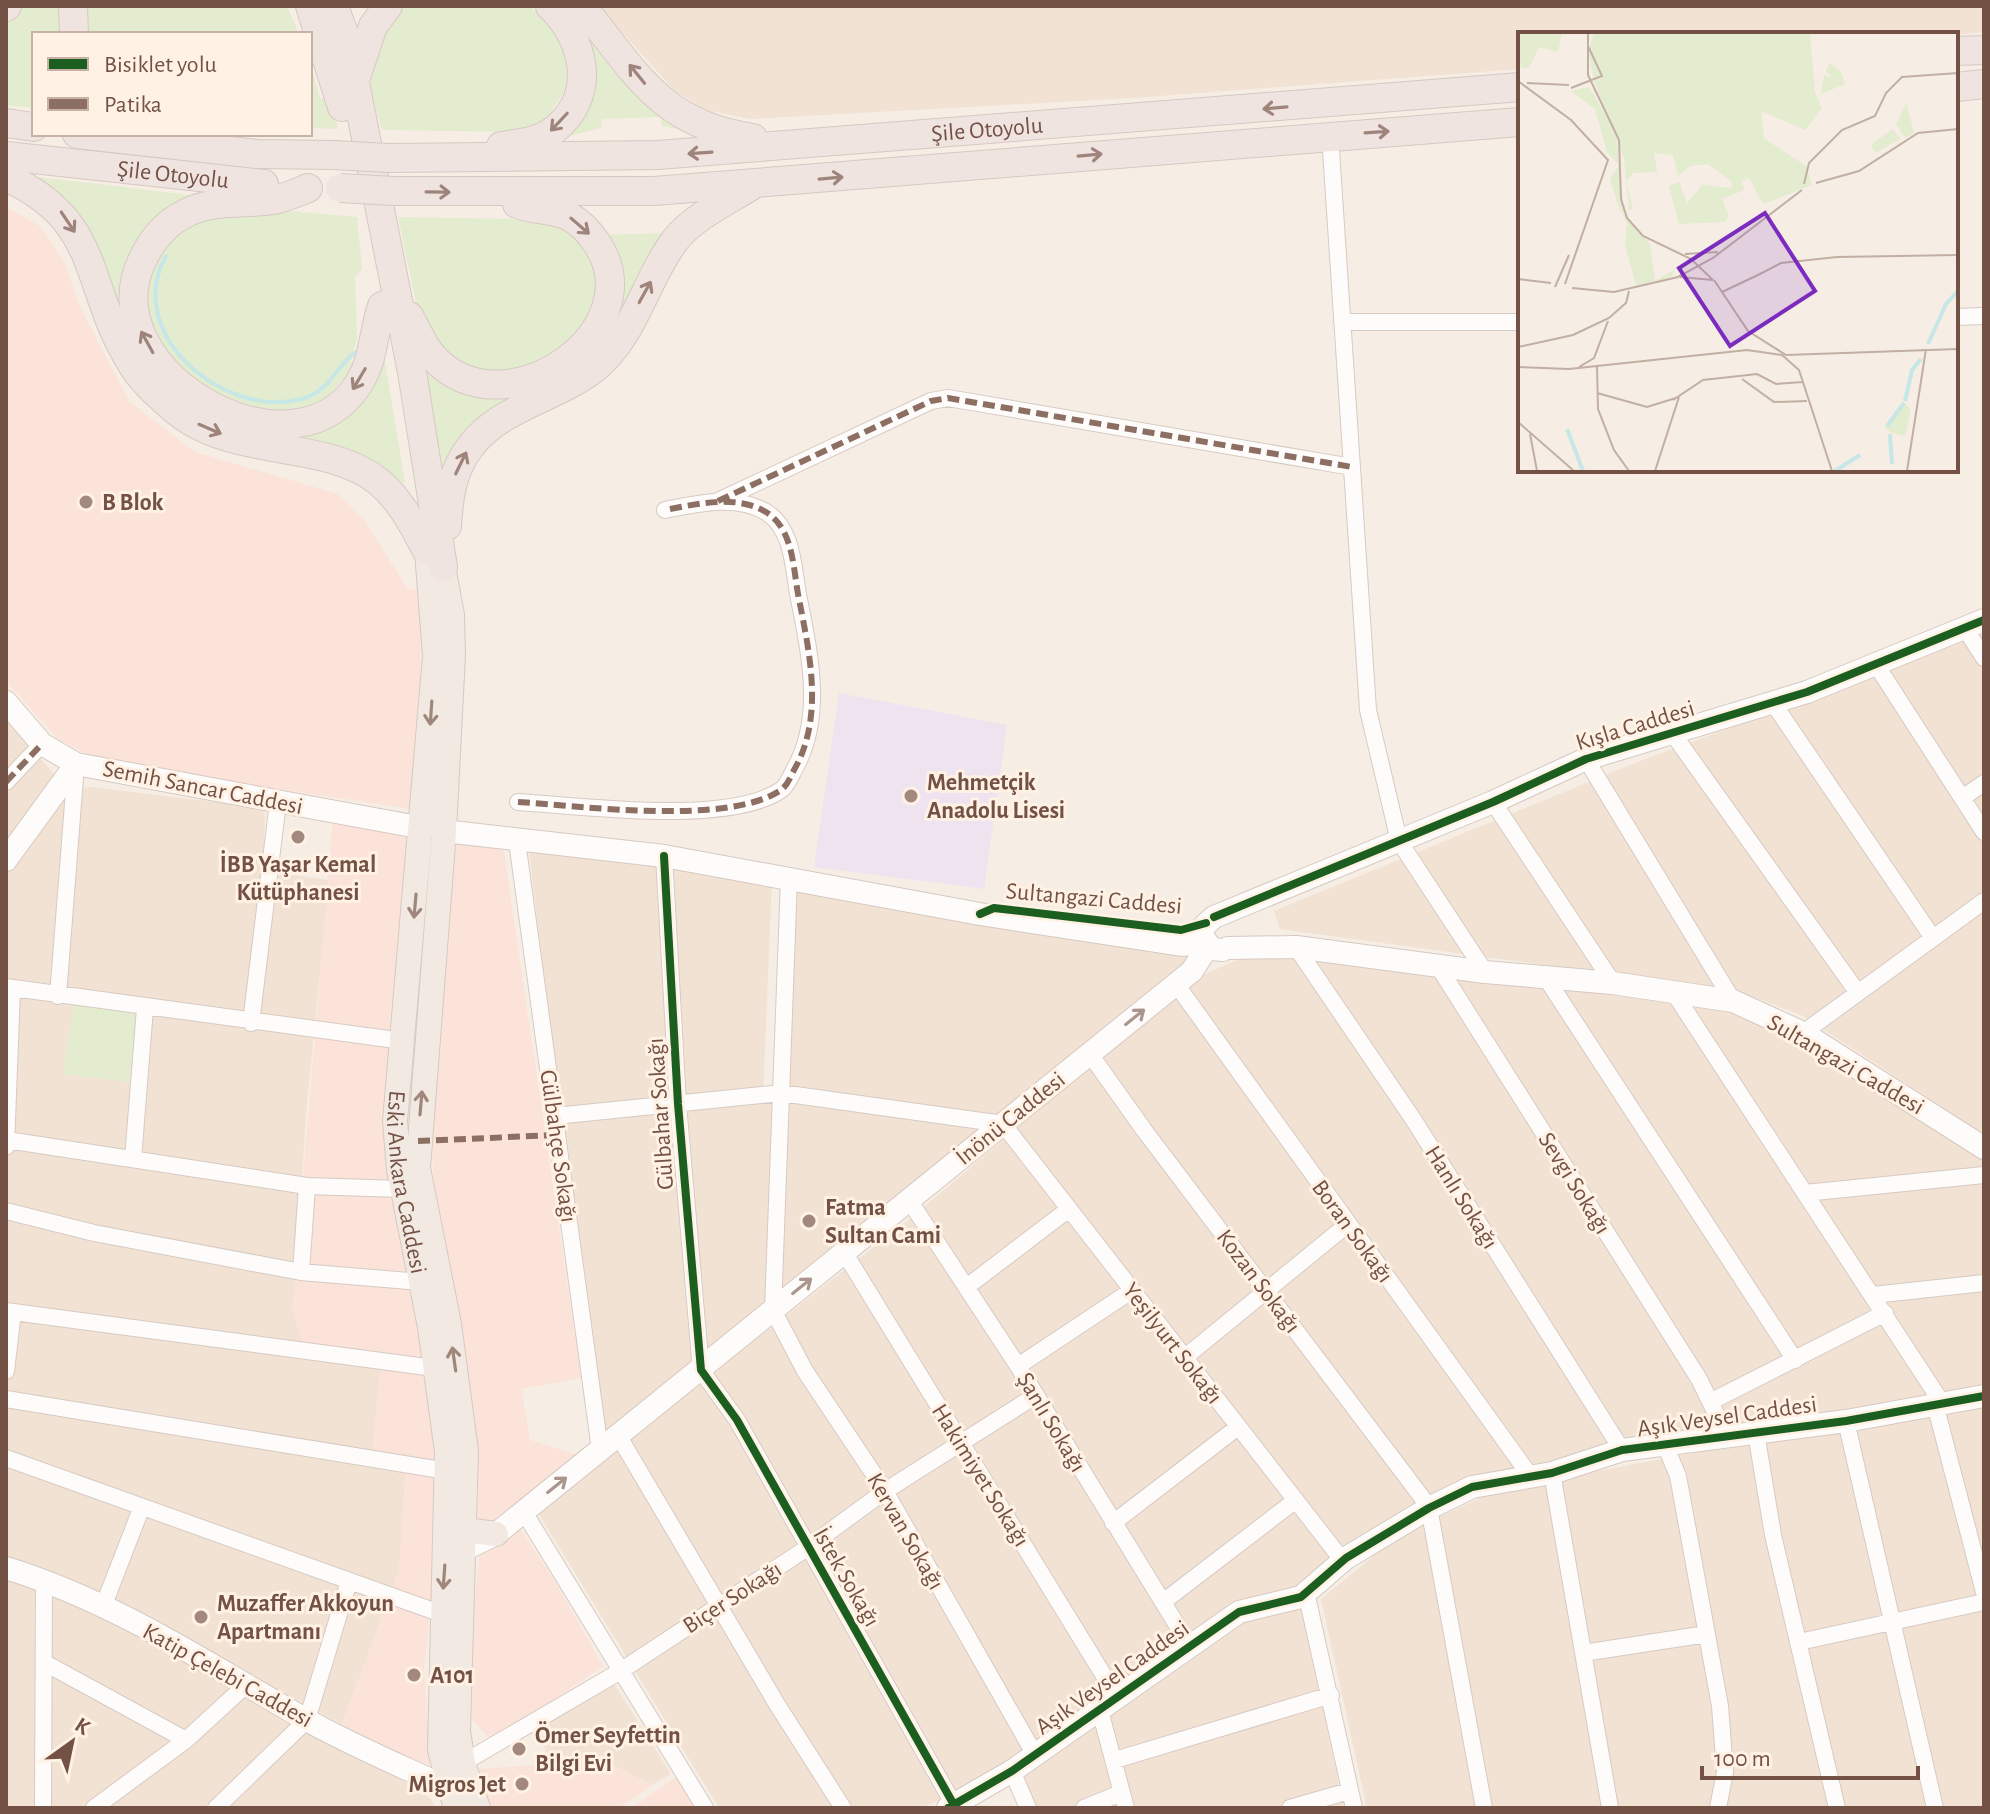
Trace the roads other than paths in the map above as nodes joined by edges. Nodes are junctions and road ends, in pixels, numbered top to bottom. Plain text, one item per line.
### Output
1 (73, 6) edge
2 (302, 6) edge
3 (334, 6) edge
4 (388, 6) edge
5 (550, 6) edge
6 (582, 6) edge
7 (315, 18) edge
8 (74, 32) edge
9 (1984, 50) edge
10 (1958, 51) edge
11 (355, 81) junction
12 (1984, 84) edge
13 (1518, 87) edge
14 (1958, 87) edge
15 (1518, 122) edge
16 (6, 123) edge
17 (32, 127) edge
18 (1330, 135) junction
19 (95, 136) edge
20 (210, 136) edge
21 (805, 145) junction
22 (257, 154) junction
23 (6, 156) edge
24 (452, 160) junction
25 (6, 177) edge
26 (754, 185) junction
27 (308, 188) junction
28 (482, 192) junction
29 (390, 299) junction
30 (1984, 316) edge
31 (1958, 317) edge
32 (1342, 322) junction
33 (1518, 322) edge
34 (1352, 467) junction
35 (718, 501) junction
36 (665, 510) dead end
37 (435, 559) junction
38 (1974, 624) edge
39 (1984, 658) edge
40 (1875, 663) junction
41 (6, 702) edge
42 (1773, 703) junction
43 (1673, 734) junction
44 (42, 744) junction
45 (1586, 759) junction
46 (76, 764) junction
47 (6, 782) edge
48 (1984, 783) edge
49 (1962, 798) junction
50 (278, 802) junction
51 (518, 802) dead end
52 (1493, 802) junction
53 (433, 829) junction
54 (1984, 832) edge
55 (517, 841) junction
56 (1399, 841) junction
57 (664, 856) junction
58 (6, 860) edge
59 (789, 878) junction
60 (1984, 901) edge
61 (1219, 935) junction
62 (1933, 938) junction
63 (1296, 947) junction
64 (1438, 966) junction
65 (1485, 972) junction
66 (1184, 978) junction
67 (1546, 978) junction
68 (1613, 983) junction
69 (9, 988) edge
70 (1674, 993) junction
71 (1858, 993) junction
72 (58, 996) junction
73 (1733, 1001) junction
74 (145, 1008) junction
75 (251, 1023) junction
76 (1803, 1033) junction
77 (403, 1041) junction
78 (1090, 1054) junction
79 (781, 1093) junction
80 (678, 1104) junction
81 (555, 1116) junction
82 (1003, 1124) junction
83 (7, 1140) edge
84 (6, 1148) edge
85 (1984, 1148) edge
86 (133, 1159) junction
87 (1984, 1175) edge
88 (307, 1186) junction
89 (402, 1189) junction
90 (1805, 1193) junction
91 (909, 1200) junction
92 (1069, 1209) junction
93 (6, 1211) edge
94 (1348, 1224) junction
95 (844, 1252) junction
96 (301, 1272) junction
97 (421, 1282) junction
98 (1984, 1283) edge
99 (968, 1286) junction
100 (1266, 1290) junction
101 (1131, 1291) junction
102 (1873, 1295) junction
103 (773, 1310) junction
104 (9, 1312) edge
105 (1885, 1313) junction
106 (1184, 1358) junction
107 (1795, 1360) junction
108 (1018, 1366) junction
109 (434, 1368) junction
110 (701, 1370) junction
111 (6, 1371) edge
112 (1035, 1396) junction
113 (1984, 1396) edge
114 (6, 1399) edge
115 (1712, 1401) junction
116 (1938, 1404) junction
117 (1846, 1421) junction
118 (1238, 1427) junction
119 (1756, 1433) junction
120 (618, 1435) junction
121 (1728, 1438) junction
122 (962, 1444) junction
123 (1665, 1445) junction
124 (600, 1450) junction
125 (1622, 1450) junction
126 (6, 1458) edge
127 (447, 1471) junction
128 (1542, 1475) junction
129 (885, 1491) junction
130 (1296, 1500) junction
131 (1430, 1508) junction
132 (141, 1509) junction
133 (524, 1512) junction
134 (1113, 1523) junction
135 (496, 1534) joint
136 (465, 1540) junction
137 (807, 1548) junction
138 (1343, 1561) junction
139 (6, 1568) edge
140 (44, 1580) junction
141 (349, 1581) junction
142 (1306, 1592) junction
143 (1984, 1592) edge
144 (1163, 1602) junction
145 (1984, 1602) edge
146 (720, 1604) junction
147 (103, 1607) junction
148 (442, 1614) junction
149 (1893, 1619) junction
150 (1707, 1634) junction
151 (1799, 1642) junction
152 (1191, 1648) junction
153 (1583, 1653) junction
154 (45, 1663) junction
155 (619, 1672) junction
156 (247, 1684) junction
157 (1331, 1695) junction
158 (1108, 1702) junction
159 (307, 1720) junction
160 (186, 1740) junction
161 (1035, 1755) junction
162 (1115, 1760) junction
163 (463, 1763) junction
164 (1012, 1771) junction
165 (1349, 1791) junction
166 (452, 1798) edge
167 (1123, 1800) edge
168 (951, 1807) edge
169 (43, 1808) edge
170 (94, 1808) edge
171 (216, 1808) edge
172 (478, 1808) edge
173 (705, 1808) edge
174 (843, 1808) edge
175 (1028, 1808) edge
176 (1084, 1808) edge
177 (1290, 1808) edge
178 (1354, 1808) edge
179 (1484, 1808) edge
180 (1610, 1808) edge
181 (1718, 1808) edge
182 (1837, 1808) edge
183 (1935, 1808) edge

1 - 8 highway
2 - 7 highway
3 - 11 highway
4 - 11 highway
5 -> 24 highway
21 -> 6 highway
7 - 29 highway
9 - 10 highway
11 - 29 highway
12 - 14 highway
13 -> 21 highway, Şile Otoyolu
18 -> 15 highway, Şile Otoyolu
16 - 17 highway
26 -> 18 highway, Şile Otoyolu
18 - 32 street
19 - 22 highway
20 - 22 highway
21 -> 24 highway, Şile Otoyolu
22 - 24 highway, bridge
23 - 27 highway, Şile Otoyolu
25 -> 37 highway
26 - 28 highway, Şile Otoyolu
37 -> 26 highway
27 -> 28 highway, Şile Otoyolu, bridge
29 -> 27 highway
28 -> 29 highway
29 - 37 highway
30 - 31 street
32 - 33 street
32 - 34 street
34 - 35 street
34 - 56 street
35 - 36 street
35 - 51 street
37 - 53 main road, Eski Ankara Caddesi
38 - 39 street
38 - 40 street, Kışla Caddesi
40 - 42 street, Kışla Caddesi
40 - 49 street
41 - 44 street, Semih Sancar Caddesi
42 - 43 street, Kışla Caddesi
42 - 62 street
43 - 45 street, Kışla Caddesi
43 - 71 street
44 - 46 street, Semih Sancar Caddesi
44 - 47 street
45 - 52 street, Kışla Caddesi
45 - 73 street
46 - 50 street, Semih Sancar Caddesi
46 - 58 street
46 - 72 street
48 - 49 street
49 - 54 street
50 - 53 street, Semih Sancar Caddesi
50 - 75 street
52 - 56 street, Kışla Caddesi
52 - 68 street
53 - 55 street, Sultangazi Caddesi
53 -> 77 main road, Eski Ankara Caddesi
136 -> 53 main road, Eski Ankara Caddesi
55 - 57 street, Sultangazi Caddesi
55 - 81 street, Gülbahçe Sokağı
56 - 61 street, Kışla Caddesi
56 - 65 street
57 - 59 street, Sultangazi Caddesi
57 - 80 street, Gülbahar Sokağı
59 - 61 street, Sultangazi Caddesi
59 - 79 street
60 - 62 street
61 - 63 street, Sultangazi Caddesi
61 - 66 street, İnönü Caddesi
62 - 71 street
63 - 64 street, Sultangazi Caddesi
63 - 125 street, Hanlı Sokağı
64 - 65 street, Sultangazi Caddesi
64 - 115 street, Sevgi Sokağı
65 - 67 street, Sultangazi Caddesi
78 -> 66 street, İnönü Caddesi
66 - 94 street, Boran Sokağı
67 - 68 street, Sultangazi Caddesi
67 - 107 street
68 - 70 street, Sultangazi Caddesi
69 - 72 street
69 - 83 street
70 - 73 street, Sultangazi Caddesi
70 - 90 street
71 - 76 street
72 - 74 street
73 - 76 street, Sultangazi Caddesi
74 - 75 street
74 - 86 street
75 - 77 street
76 - 85 street, Sultangazi Caddesi
77 - 89 main road, Eski Ankara Caddesi
78 - 82 street, İnönü Caddesi
78 - 100 street, Kozan Sokağı
79 - 80 street
79 - 82 street
79 - 103 street
80 - 81 street
80 - 110 street, Gülbahar Sokağı
81 - 124 street, Gülbahçe Sokağı
82 - 91 street, İnönü Caddesi
82 - 92 street, Yeşilyurt Sokağı
83 - 84 street
83 - 86 street
86 - 88 street
87 - 90 street
88 - 89 street
88 - 96 street
89 - 97 main road, Eski Ankara Caddesi
90 - 102 street
91 - 95 street, İnönü Caddesi
91 - 99 street, Şanlı Sokağı
92 - 99 street
92 - 101 street, Yeşilyurt Sokağı
93 - 96 street
94 - 100 street
94 - 128 street, Boran Sokağı
103 -> 95 street, İnönü Caddesi
95 - 122 street, Hakimiyet Sokağı
96 - 97 street
97 - 109 main road, Eski Ankara Caddesi
98 - 102 street
99 - 108 street, Şanlı Sokağı
100 - 106 street
100 - 131 street, Kozan Sokağı
101 - 106 street, Yeşilyurt Sokağı
101 - 108 street
102 - 105 street
103 - 110 street, İnönü Caddesi
103 - 129 street, Kervan Sokağı
104 - 109 street
104 - 111 street
105 - 107 street
105 - 116 street
106 - 118 street, Yeşilyurt Sokağı
107 - 115 street
108 - 112 street, Şanlı Sokağı
109 - 127 main road, Eski Ankara Caddesi
109 - 136 main road
110 - 120 street, İnönü Caddesi
110 - 137 street, İstek Sokağı
112 - 122 street, Biçer Sokağı
112 - 134 street, Şanlı Sokağı
113 - 116 street, Aşık Veysel Caddesi
114 - 127 street
115 - 121 street, Sevgi Sokağı
116 - 117 street, Aşık Veysel Caddesi
116 - 143 street
117 - 119 street, Aşık Veysel Caddesi
117 - 149 street
118 - 130 street, Yeşilyurt Sokağı
118 - 134 street
119 - 121 street, Aşık Veysel Caddesi
119 - 151 street
120 - 124 street, İnönü Caddesi
120 - 146 street
121 - 123 street, Aşık Veysel Caddesi
122 - 129 street, Biçer Sokağı
122 - 158 street, Hakimiyet Sokağı
123 - 125 street, Aşık Veysel Caddesi
123 - 150 street
133 -> 124 street, İnönü Caddesi
125 - 128 street, Aşık Veysel Caddesi
126 - 132 street
127 -> 148 main road, Eski Ankara Caddesi
128 - 131 street, Aşık Veysel Caddesi
128 - 153 street
129 - 137 street, Biçer Sokağı
129 - 161 street, Kervan Sokağı
130 - 138 street, Yeşilyurt Sokağı
130 - 144 street
131 - 138 street, Aşık Veysel Caddesi
131 - 179 street
132 - 141 street
132 - 147 street
133 - 135 street, İnönü Caddesi
133 - 155 street
134 - 144 street, Şanlı Sokağı
135 - 136 main road
136 - 163 main road, Eski Ankara Caddesi
137 - 146 street, Biçer Sokağı
137 - 168 street, İstek Sokağı
138 - 142 street, Aşık Veysel Caddesi
139 - 140 street, Katip Çelebi Caddesi
140 - 147 street, Katip Çelebi Caddesi
140 - 154 street
141 - 148 street
141 - 159 street
142 - 152 street, Aşık Veysel Caddesi
142 - 157 street
144 - 152 street, Şanlı Sokağı
145 - 149 street
146 - 155 street, Biçer Sokağı
146 - 174 street
147 - 156 street, Katip Çelebi Caddesi
148 - 166 main road, Eski Ankara Caddesi
149 - 151 street
149 - 183 street
150 - 153 street
150 - 181 street
151 - 182 street
152 - 158 street, Aşık Veysel Caddesi
153 - 180 street
154 - 160 street
154 - 169 street
155 - 163 street, Biçer Sokağı
155 - 173 street
156 - 159 street, Katip Çelebi Caddesi
156 - 160 street
157 - 162 street
157 - 165 street
158 - 161 street, Aşık Veysel Caddesi
158 - 162 street, Hakimiyet Sokağı
159 - 166 street, Katip Çelebi Caddesi
159 - 171 street
160 - 170 street
161 - 164 street, Aşık Veysel Caddesi
162 - 167 street, Hakimiyet Sokağı
163 - 172 main road, Eski Ankara Caddesi
164 - 168 street, Aşık Veysel Caddesi
164 - 175 street
165 - 177 street
165 - 178 street
167 - 176 street

